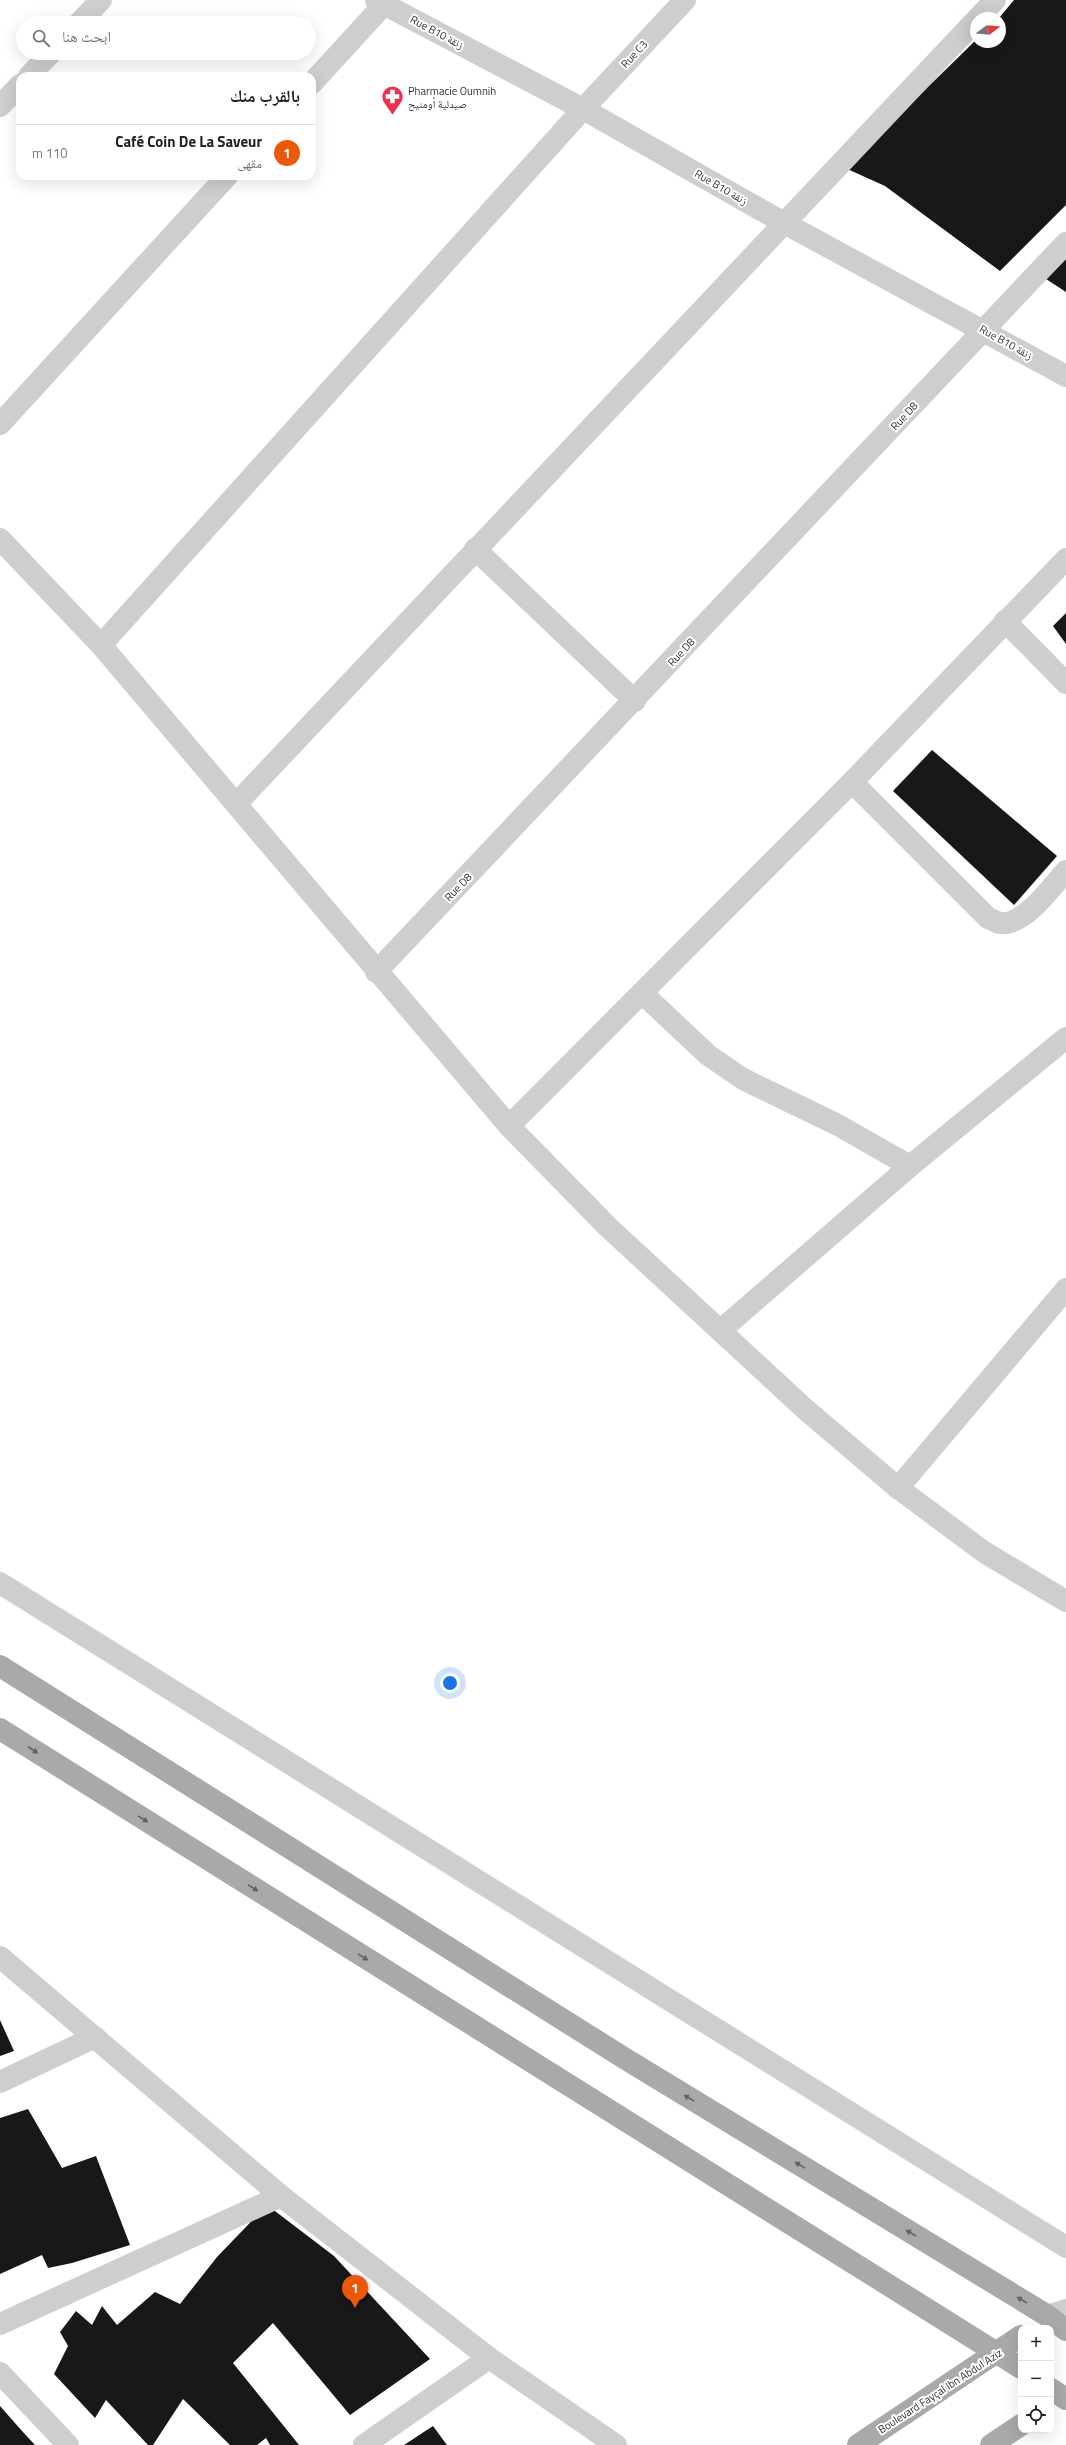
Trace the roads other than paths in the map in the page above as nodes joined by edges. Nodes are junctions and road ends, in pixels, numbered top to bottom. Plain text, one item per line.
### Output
1 (101, 0) edge
2 (685, 0) edge
3 (995, 0) edge
4 (383, 2) edge
5 (984, 12) edge
6 (86, 16) edge
7 (970, 27) edge
8 (44, 60) edge
9 (33, 72) edge
10 (316, 78) edge
11 (16, 89) edge
12 (0, 106) edge
13 (583, 109) junction
14 (223, 180) edge
15 (786, 224) junction
16 (1066, 243) edge
17 (984, 330) junction
18 (1066, 376) edge
19 (0, 424) edge
20 (0, 539) edge
21 (475, 550) junction
22 (1066, 559) edge
23 (1005, 621) junction
24 (101, 645) junction
25 (1066, 683) edge
26 (635, 701) junction
27 (852, 782) junction
28 (237, 803) junction
29 (1066, 871) edge
30 (376, 972) junction
31 (642, 993) junction
32 (1066, 1038) edge
33 (509, 1126) junction
34 (910, 1166) junction
35 (1066, 1288) edge
36 (721, 1330) junction
37 (898, 1488) junction
38 (0, 1583) edge
39 (1066, 1601) edge
40 (0, 1666) edge
41 (0, 1729) edge
42 (0, 1957) edge
43 (95, 2037) junction
44 (0, 2082) edge
45 (282, 2196) junction
46 (1066, 2247) edge
47 (1048, 2318) edge
48 (0, 2324) edge
49 (1066, 2330) edge
50 (1018, 2338) edge
51 (999, 2352) junction
52 (489, 2358) junction
53 (1018, 2366) edge
54 (0, 2374) edge
55 (1018, 2428) edge
56 (68, 2445) edge
57 (364, 2445) edge
58 (616, 2445) edge
59 (858, 2445) edge
60 (992, 2445) edge

1 - 6 street
2 - 13 street, Rue C3
3 - 5 street
4 - 10 street
4 - 13 street, Rue B10 زنقة
7 - 15 street
8 - 9 street
11 - 12 street
13 - 15 street, Rue B10 زنقة
13 - 24 street, Rue C3
14 - 19 street
15 - 17 street, Rue B10 زنقة
15 - 21 street
16 - 17 street, Rue D8
17 - 18 street, Rue B10 زنقة
17 - 26 street, Rue D8
20 - 24 street
21 - 26 street
21 - 28 street
22 - 23 street
23 - 25 street
23 - 27 street
24 - 28 street
26 - 30 street, Rue D8
27 - 29 street
27 - 31 street
28 - 30 street
30 - 33 street
31 - 33 street
31 - 34 street
32 - 34 street
33 - 36 street
34 - 36 street
35 - 37 street
36 - 37 street
37 - 39 street
38 - 46 street
47 -> 40 main road
41 -> 51 main road
42 - 43 street
43 - 44 street
43 - 45 street
45 - 48 street
45 - 52 street
47 - 49 main road
50 - 51 main road, Boulevard Fayçal Ibn Abdul Aziz
51 - 53 main road
51 - 59 main road, Boulevard Fayçal Ibn Abdul Aziz
52 - 57 street
52 - 58 street
54 - 56 street
55 - 60 main road

